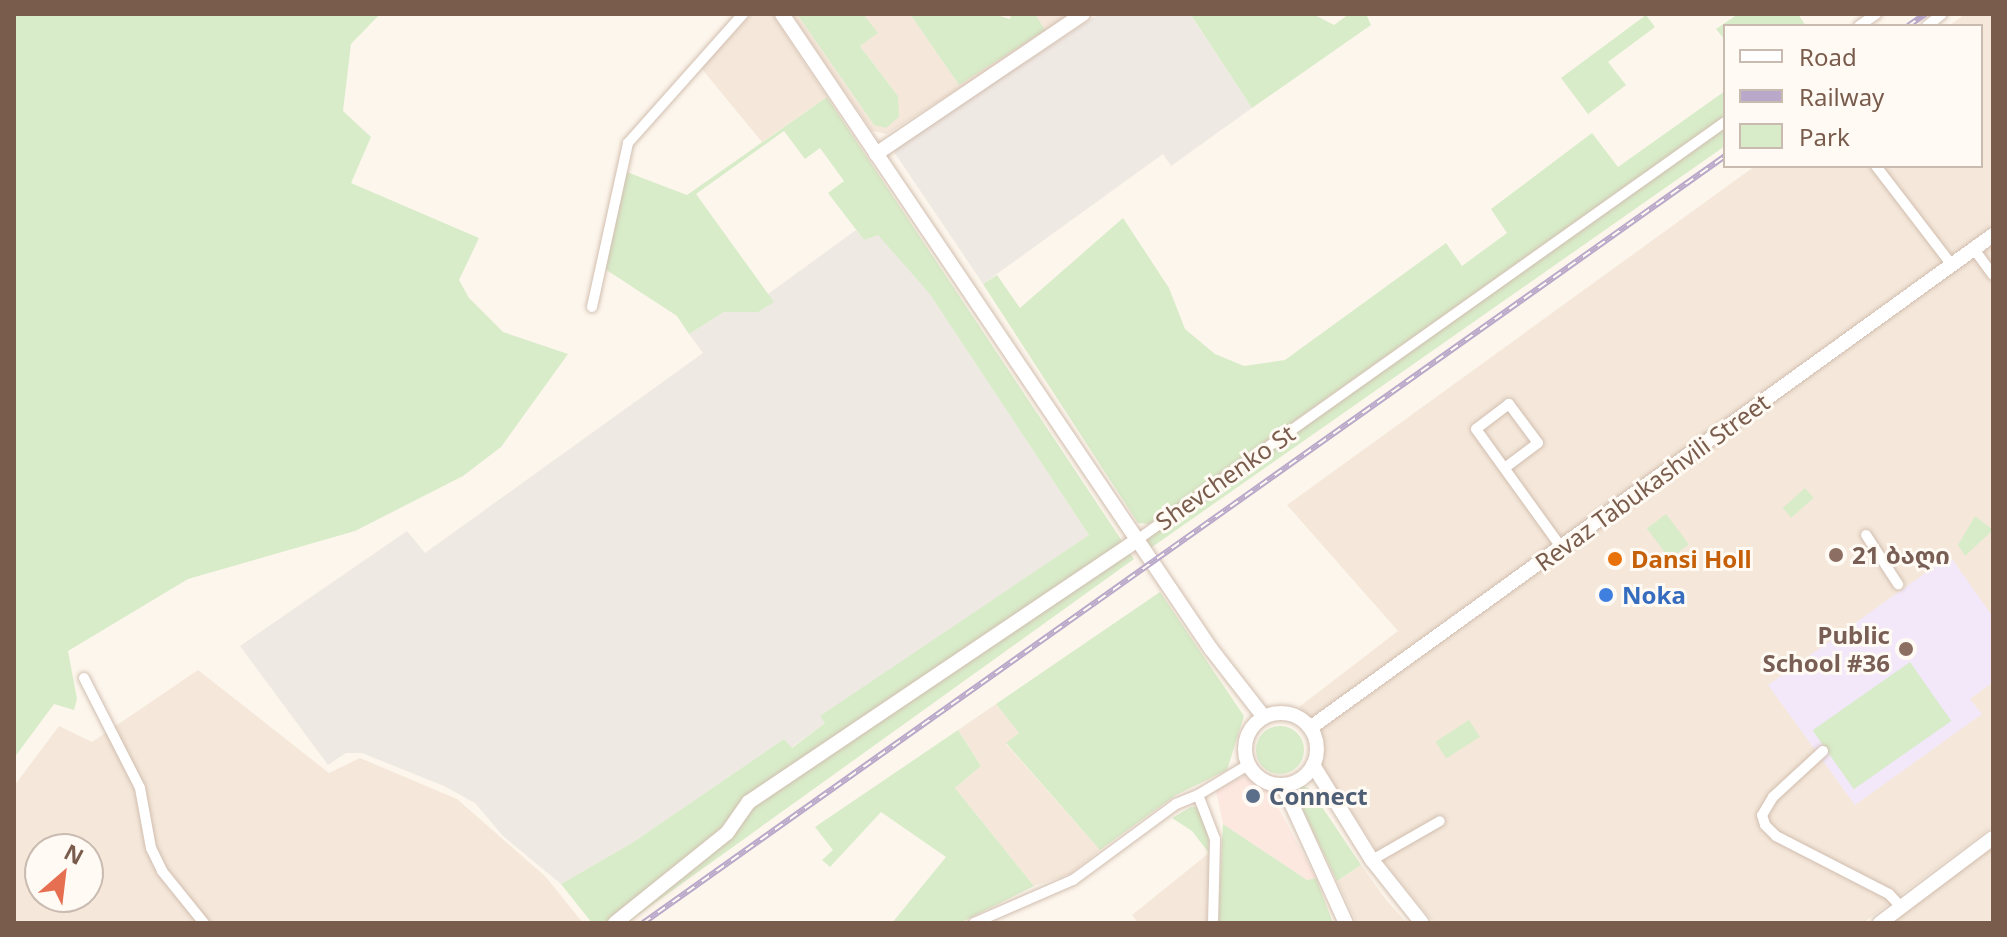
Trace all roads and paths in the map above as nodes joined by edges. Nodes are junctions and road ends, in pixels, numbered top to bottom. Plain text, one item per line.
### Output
1 (743, 14) edge
2 (782, 14) edge
3 (1083, 14) edge
4 (1723, 123) edge
5 (876, 154) junction
6 (1878, 168) edge
7 (1993, 235) edge
8 (1974, 249) junction
9 (1952, 265) junction
10 (1993, 275) edge
11 (592, 307) dead end
12 (1506, 467) junction
13 (1866, 535) dead end
14 (1137, 540) junction
15 (1561, 547) junction
16 (1898, 584) dead end
17 (84, 678) dead end
18 (1264, 717) junction
19 (1310, 728) junction
20 (1823, 751) dead end
21 (1248, 765) junction
22 (1313, 765) junction
23 (1283, 785) junction
24 (1198, 795) junction
25 (1440, 821) dead end
26 (1993, 838) edge
27 (1372, 860) junction
28 (1901, 907) junction
29 (204, 923) edge
30 (615, 923) edge
31 (974, 923) edge
32 (1213, 923) edge
33 (1346, 923) edge
34 (1422, 923) edge
35 (1880, 923) edge

1 - 11 street
2 - 5 main road
3 - 5 main road
4 - 14 street, Shevchenko St
5 - 14 main road
6 - 9 street
7 - 8 main road, Revaz Tabukashvili Street
8 - 9 main road, Revaz Tabukashvili Street
8 - 10 street
9 - 15 main road, Revaz Tabukashvili Street
12 - 12 street
12 - 15 street
13 - 16 street
14 - 18 main road
14 - 30 main road, Shevchenko St
15 - 19 main road, Revaz Tabukashvili Street
17 - 29 street
18 - 19 main road
18 - 21 main road
19 - 22 main road
20 - 28 street
21 - 23 main road
21 - 24 street
22 - 23 main road
22 - 27 main road
23 - 33 main road
24 - 31 street
24 - 32 street
25 - 27 street
26 - 28 main road
27 - 34 main road
28 - 35 main road

